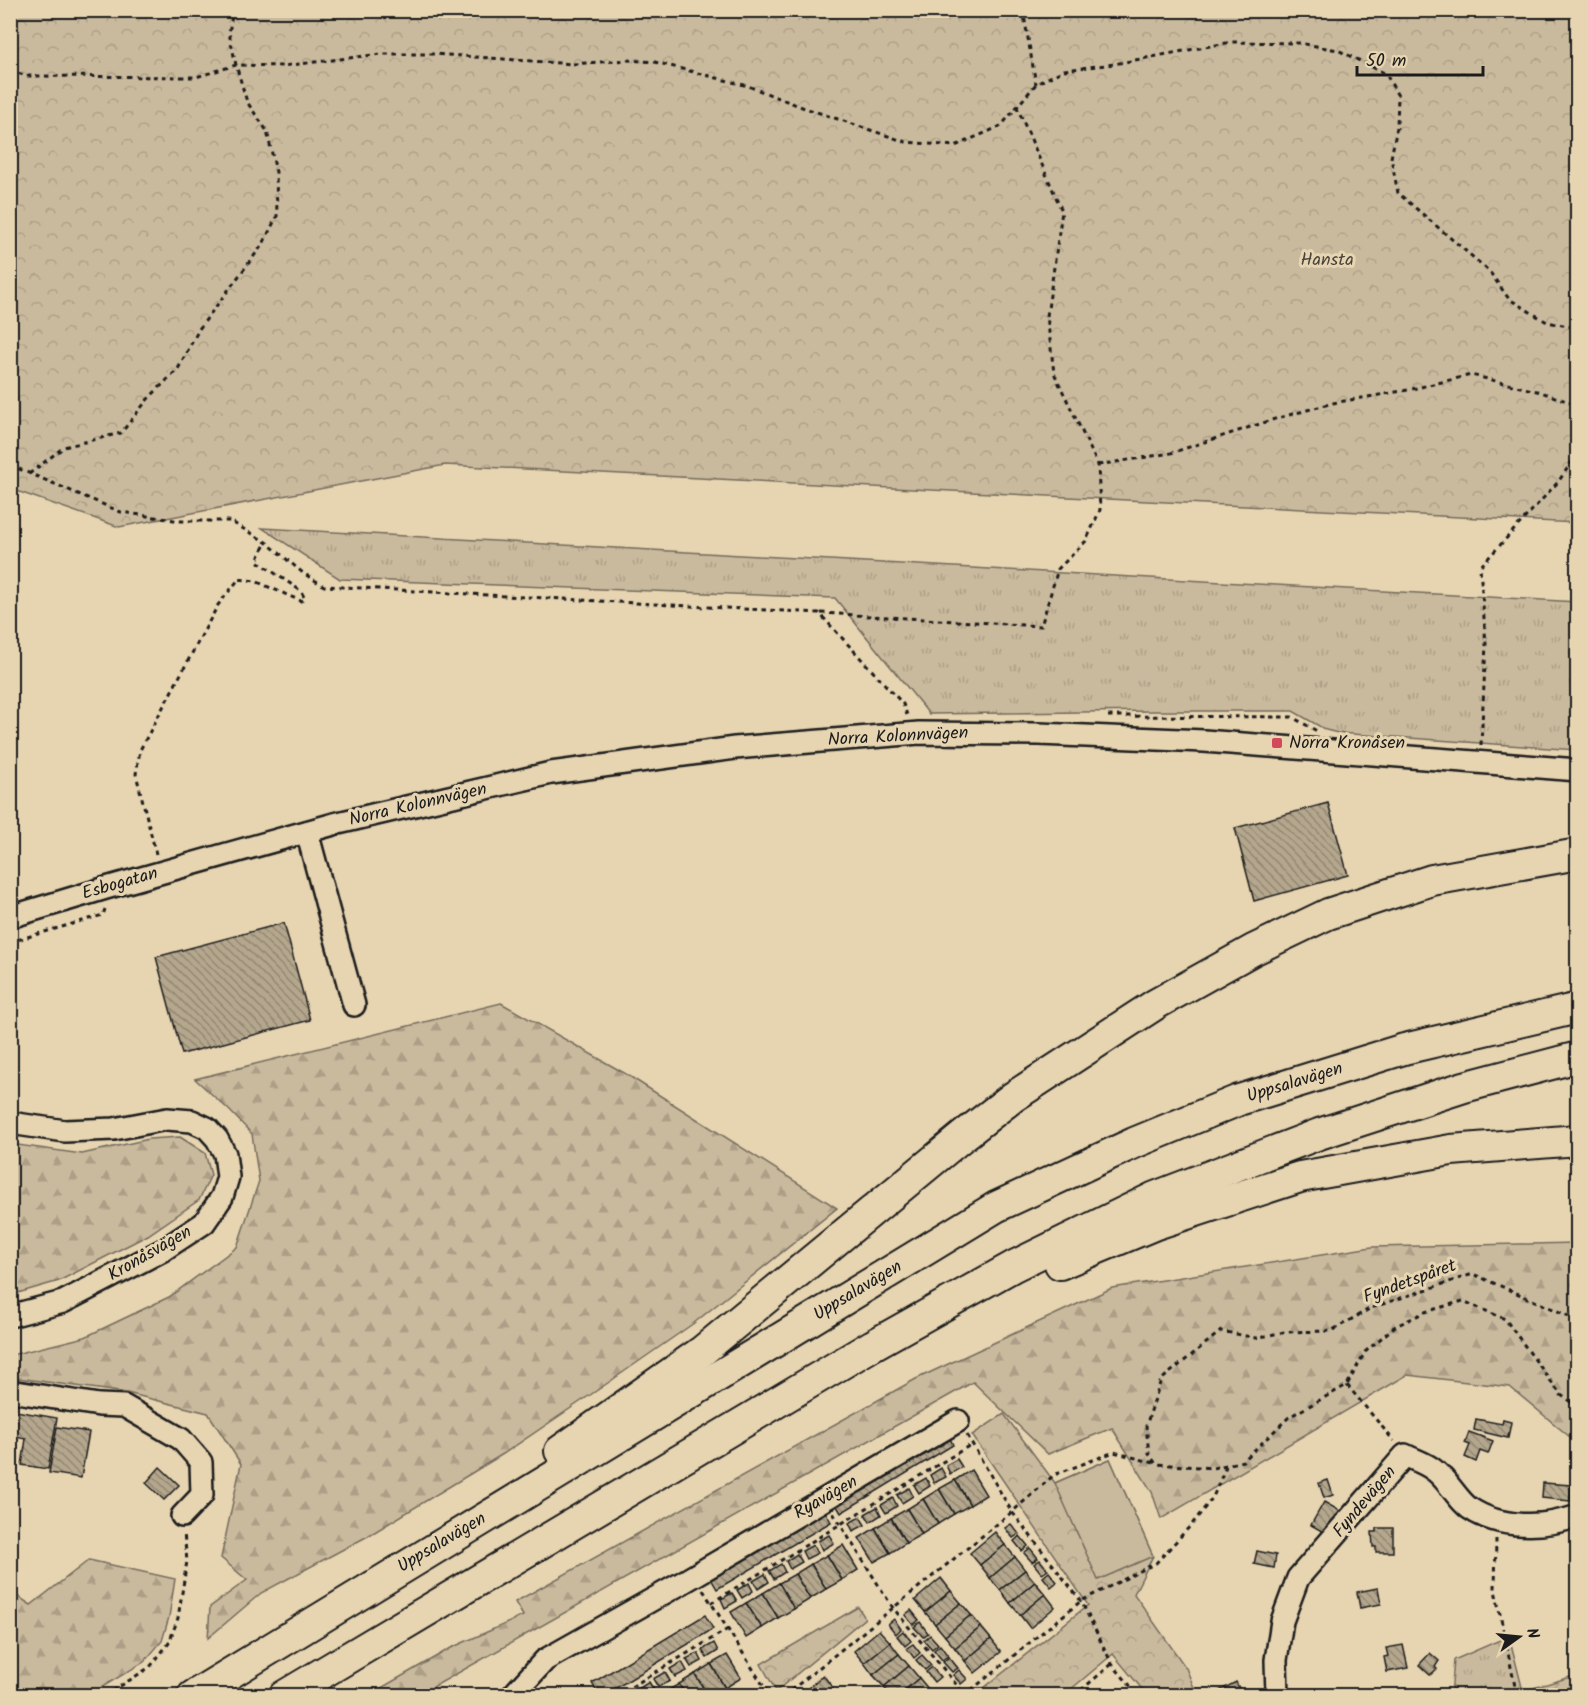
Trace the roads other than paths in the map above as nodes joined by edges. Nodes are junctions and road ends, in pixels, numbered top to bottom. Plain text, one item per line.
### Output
1 (1578, 770) edge
2 (307, 832) junction
3 (230, 854) joint
4 (1578, 854) edge
5 (10, 917) edge
6 (354, 1005) dead end
7 (1578, 1008) edge
8 (1578, 1058) edge
9 (10, 1123) edge
10 (1578, 1140) edge
11 (10, 1316) edge
12 (873, 1346) junction
13 (10, 1391) edge
14 (958, 1421) road end
15 (1578, 1515) edge
16 (182, 1516) road end
17 (334, 1609) junction
18 (193, 1695) edge
19 (284, 1695) edge
20 (512, 1695) edge
21 (1277, 1695) edge

1 - 2 street, Norra Kolonnvägen
2 - 3 street, Norra Kolonnvägen
2 - 6 street
3 - 5 street, Esbogatan
4 - 17 highway
7 - 17 highway, Uppsalavägen
8 - 12 highway
9 - 11 street, Kronåsvägen
10 - 12 highway
12 - 19 highway
13 - 16 street
14 - 20 street, Ryavägen
15 - 21 street, Fyndevägen
17 - 18 highway, Uppsalavägen

